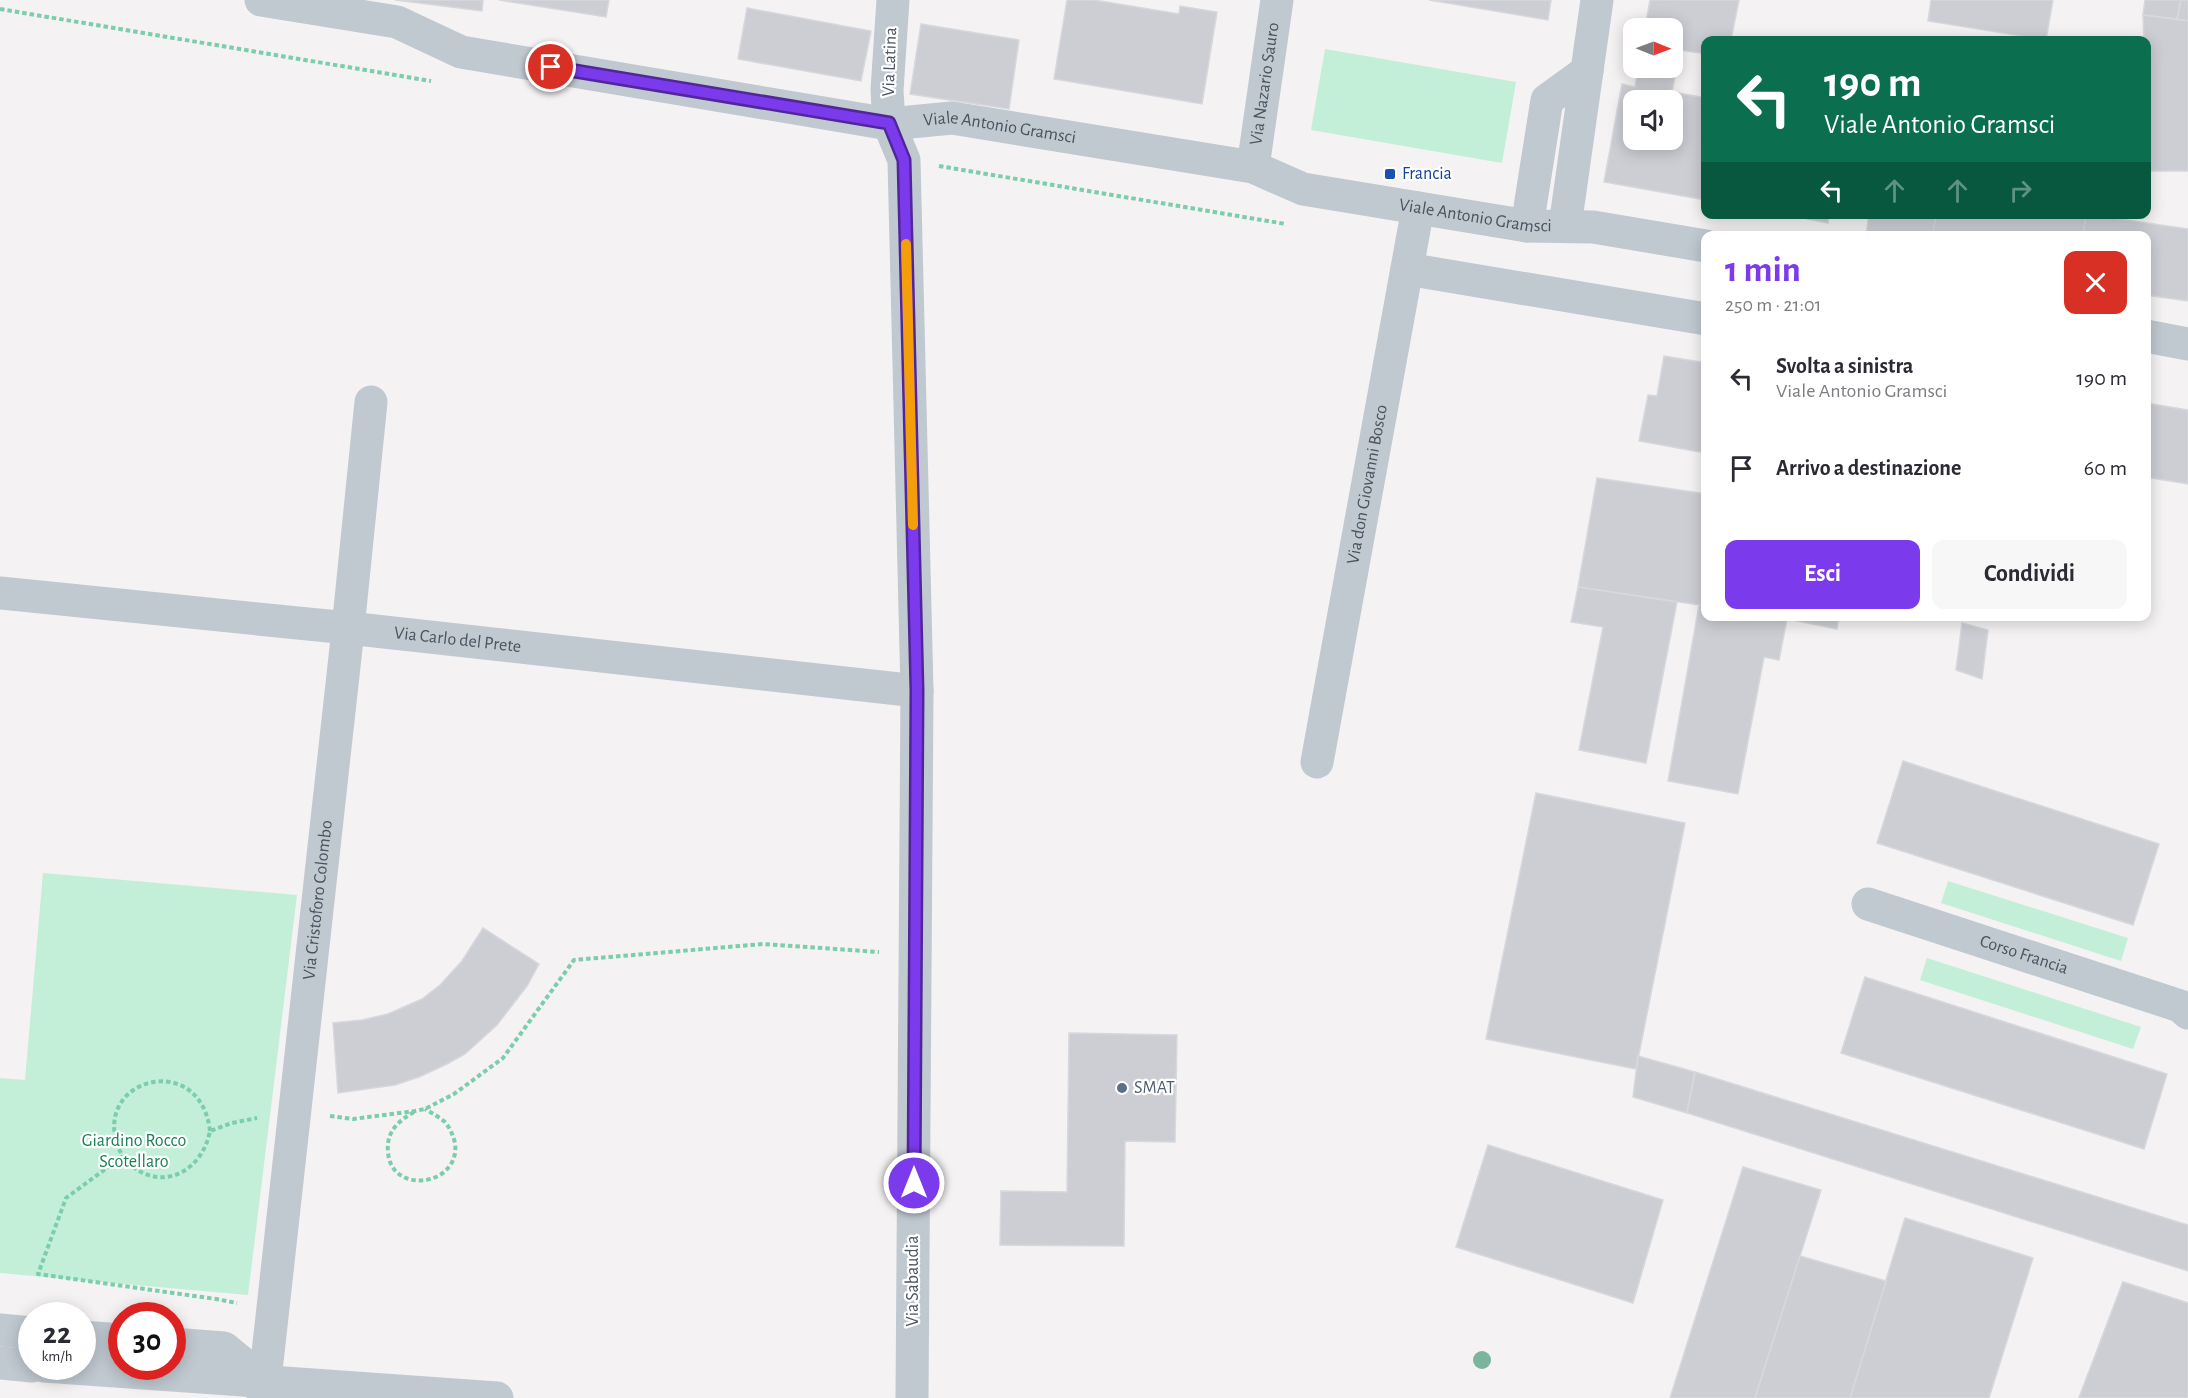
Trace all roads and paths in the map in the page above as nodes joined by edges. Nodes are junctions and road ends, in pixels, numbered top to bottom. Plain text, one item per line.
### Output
1 (261, 0) edge
2 (893, 0) edge
3 (1277, 0) edge
4 (1597, 0) edge
5 (1587, 71) junction
6 (889, 123) junction
7 (1253, 167) junction
8 (1419, 208) junction
9 (1527, 226) junction
10 (1565, 226) junction
11 (1701, 245) edge
12 (1407, 269) junction
13 (1701, 318) edge
14 (2151, 337) edge
15 (2188, 344) edge
16 (371, 402) dead end
17 (0, 593) edge
18 (348, 628) junction
19 (917, 691) junction
20 (1317, 762) dead end
21 (1868, 904) dead end
22 (916, 945) junction
23 (2185, 1008) edge
24 (425, 1108) junction
25 (415, 1111) junction
26 (294, 1112) junction
27 (210, 1131) junction
28 (123, 1156) junction
29 (272, 1313) junction
30 (0, 1330) edge
31 (18, 1332) edge
32 (186, 1345) edge
33 (0, 1363) edge
34 (18, 1365) edge
35 (96, 1372) edge
36 (264, 1390) edge
37 (497, 1398) edge
38 (912, 1398) edge

1 - 6 street, Viale Antonio Gramsci
2 - 6 street, Via Latina
3 - 7 street, Via Nazario Sauro
4 - 5 street
5 - 9 street
5 - 10 street
6 - 7 street, Viale Antonio Gramsci
6 - 19 street, Via Sabaudia
7 - 8 street, Viale Antonio Gramsci
8 - 9 street, Viale Antonio Gramsci
8 - 12 street, Via don Giovanni Bosco
9 - 10 street, Viale Antonio Gramsci
10 - 11 street, Viale Antonio Gramsci
12 - 13 street
12 - 20 street, Via don Giovanni Bosco
14 - 15 street
16 - 18 street, Via Cristoforo Colombo
17 - 18 street, Via Carlo del Prete
18 - 19 street, Via Carlo del Prete
18 - 26 street, Via Cristoforo Colombo
19 - 22 street, Via Sabaudia
21 - 23 street, Corso Francia
22 - 24 path
22 - 38 street, Via Sabaudia
24 - 25 path
24 - 25 path
25 - 26 path
26 - 27 path
26 - 29 street, Via Cristoforo Colombo
27 - 28 path
27 - 28 path
28 - 29 path
29 - 36 street, Via Cristoforo Colombo
30 - 31 street
32 - 36 street
33 - 34 street
35 - 36 street
36 - 37 street

